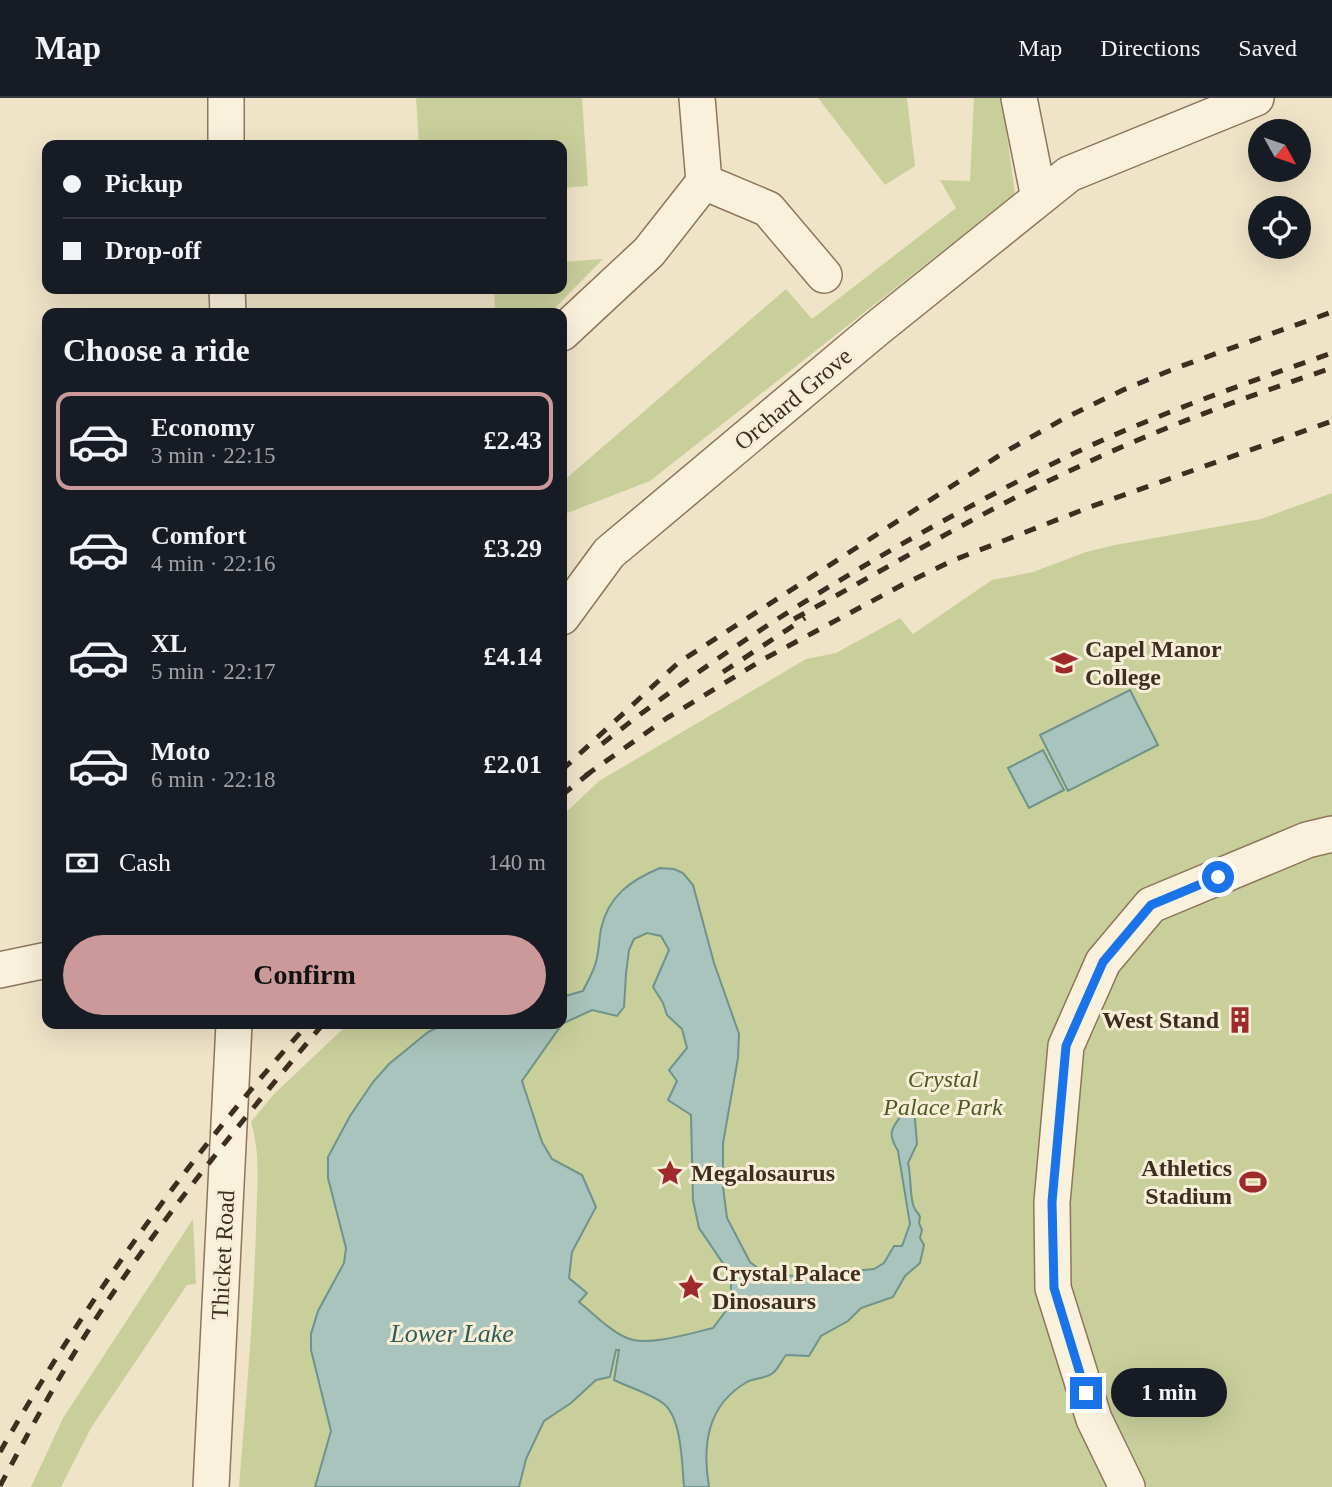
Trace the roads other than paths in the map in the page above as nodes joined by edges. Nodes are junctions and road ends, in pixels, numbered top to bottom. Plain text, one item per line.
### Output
1 (226, 98) edge
2 (697, 98) edge
3 (1019, 98) edge
4 (1256, 98) edge
5 (226, 140) edge
6 (704, 182) junction
7 (1039, 198) junction
8 (824, 275) dead end
9 (567, 328) edge
10 (567, 610) edge
11 (1332, 834) edge
12 (42, 961) edge
13 (0, 970) edge
14 (234, 1029) edge
15 (211, 1487) edge
16 (1127, 1487) edge

1 - 5 street
2 - 6 street
3 - 7 street
4 - 7 street, Orchard Grove
6 - 8 street
6 - 9 street
7 - 10 street, Orchard Grove
11 - 16 street
12 - 13 street
14 - 15 street, Thicket Road

